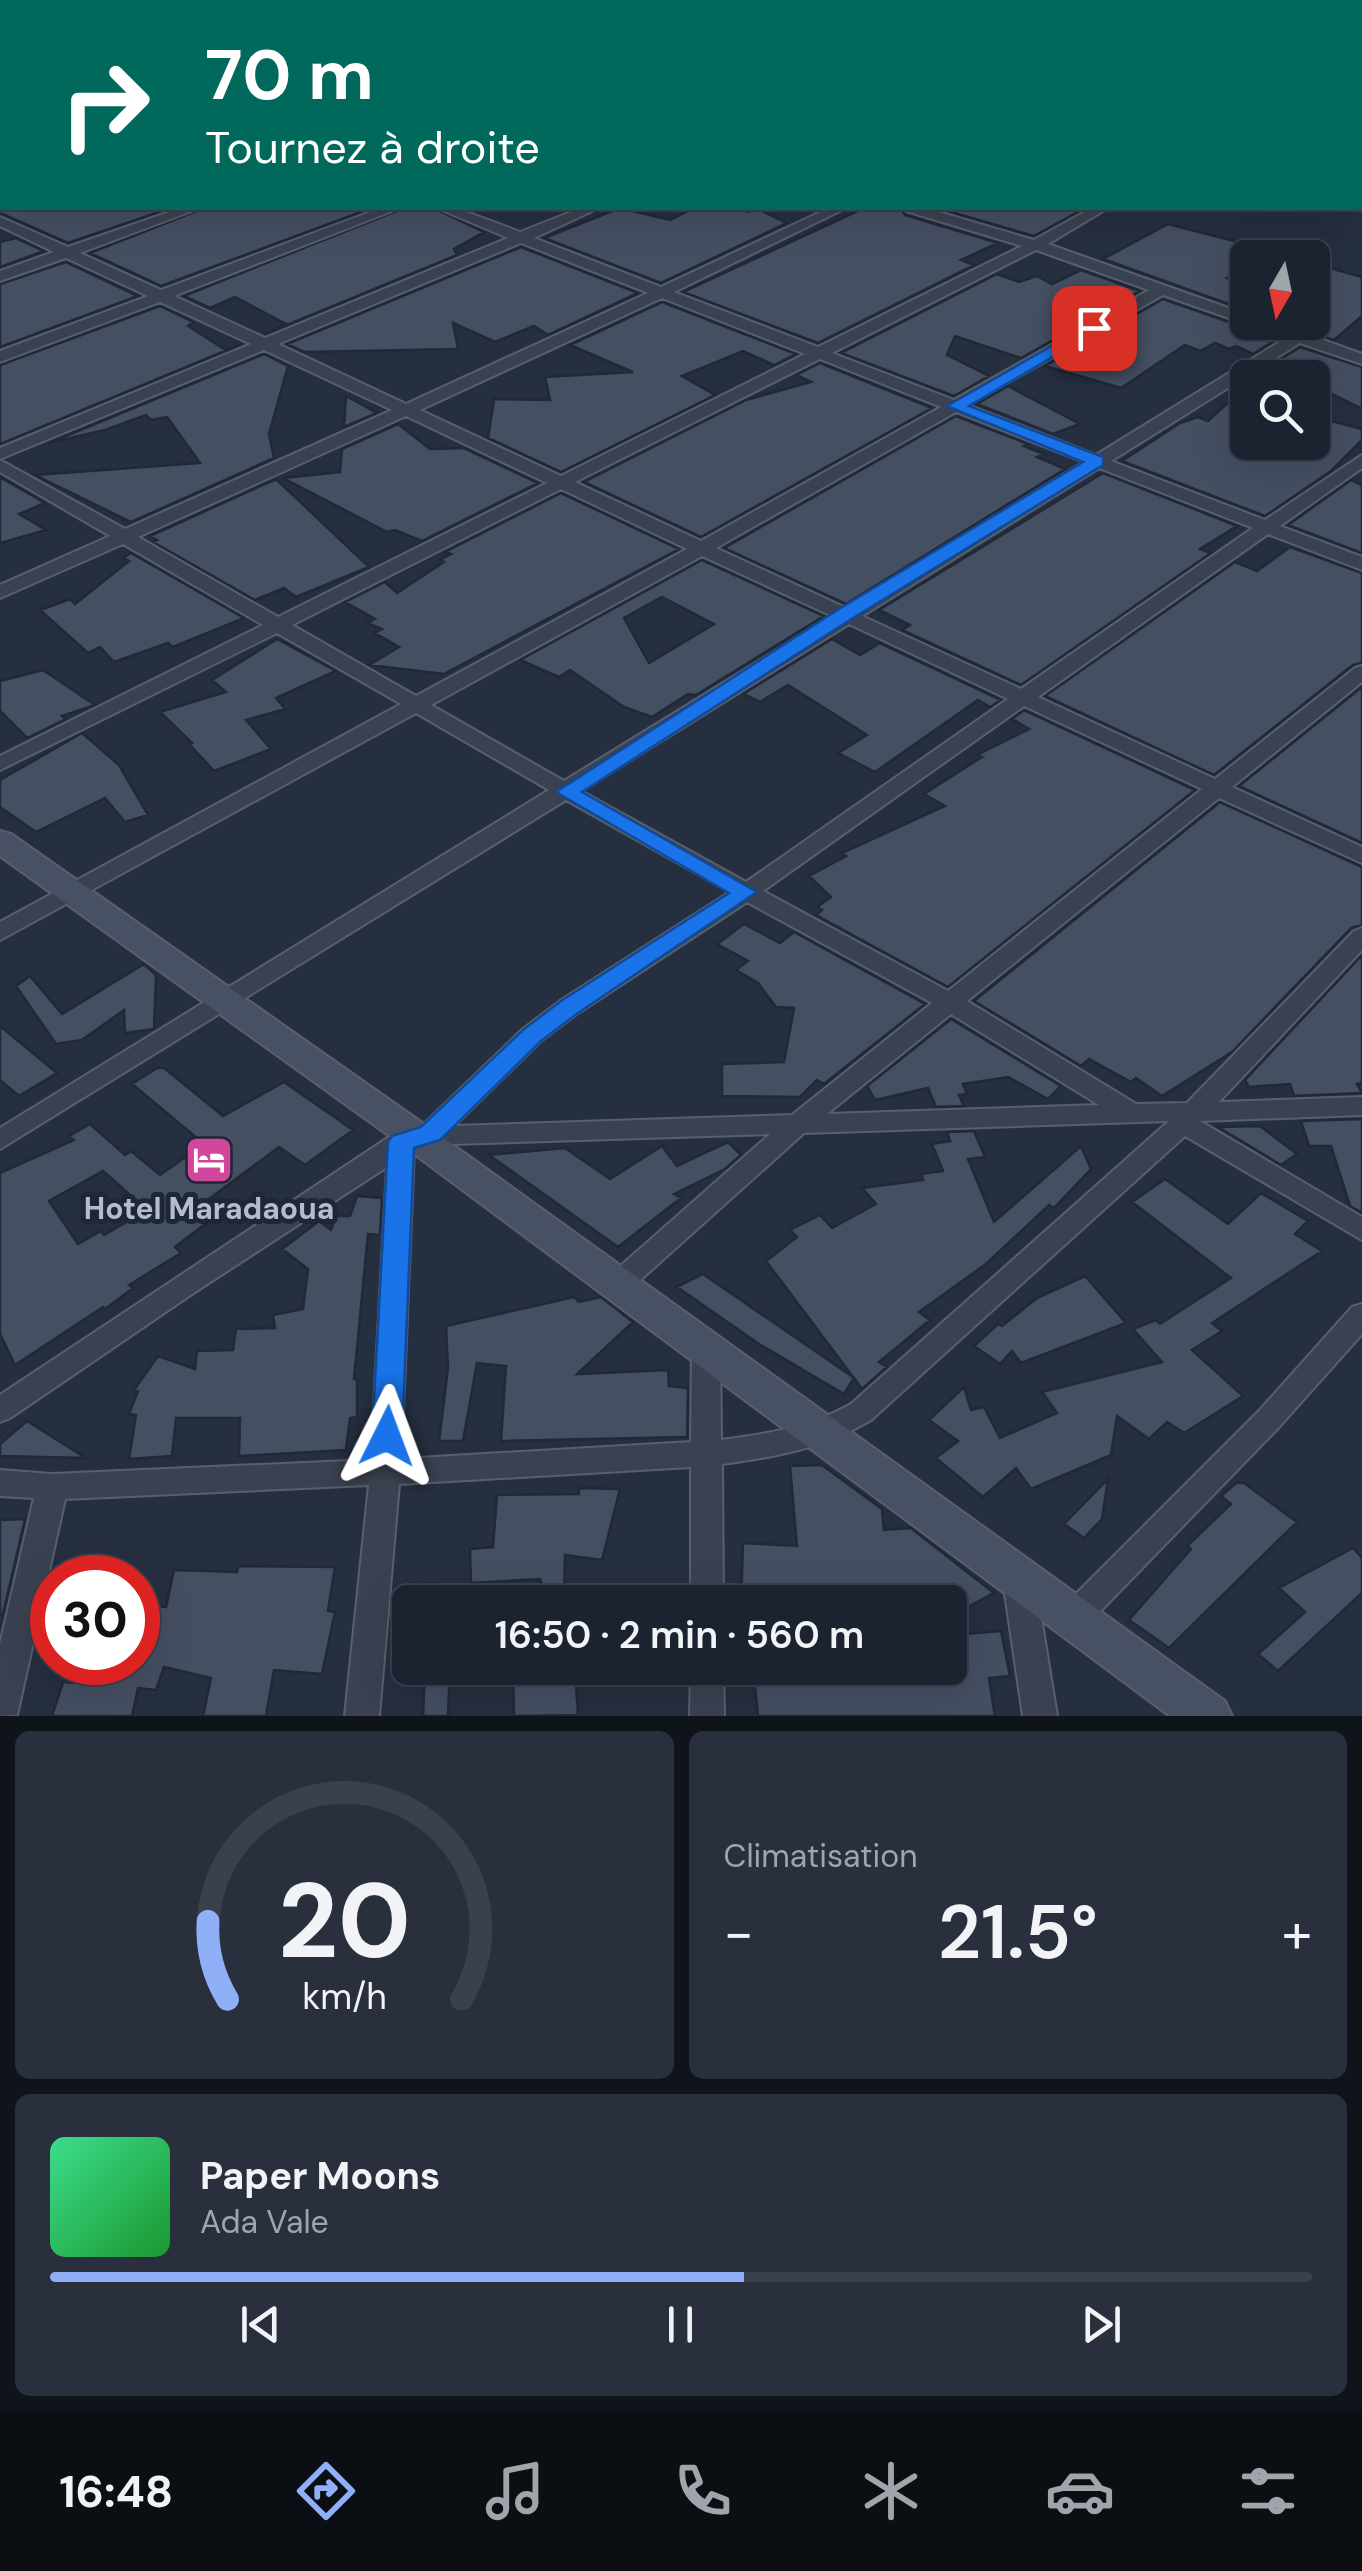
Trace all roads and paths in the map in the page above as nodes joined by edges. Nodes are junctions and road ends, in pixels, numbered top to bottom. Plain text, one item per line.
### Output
1 (187, 210) edge
2 (388, 210) edge
3 (449, 210) edge
4 (587, 210) edge
5 (835, 210) edge
6 (917, 210) edge
7 (1097, 210) edge
8 (0, 220) edge
9 (521, 238) junction
10 (1034, 245) junction
11 (68, 252) junction
12 (0, 276) edge
13 (1163, 289) junction
14 (657, 291) junction
15 (160, 295) junction
16 (1230, 313) edge
17 (1295, 340) edge
18 (1304, 340) edge
19 (266, 344) junction
20 (815, 352) junction
21 (0, 357) edge
22 (1362, 359) edge
23 (956, 406) junction
24 (406, 410) junction
25 (0, 454) edge
26 (1362, 460) edge
27 (1097, 461) junction
28 (0, 465) edge
29 (560, 481) junction
30 (1268, 528) junction
31 (125, 536) junction
32 (704, 548) junction
33 (1362, 564) edge
34 (0, 592) edge
35 (846, 614) junction
36 (274, 625) junction
37 (1362, 672) edge
38 (1024, 696) junction
39 (416, 705) junction
40 (0, 764) edge
41 (1220, 787) junction
42 (567, 792) junction
43 (0, 841) edge
44 (1362, 856) edge
45 (72, 892) junction
46 (745, 892) junction
47 (0, 932) edge
48 (1362, 936) edge
49 (221, 1002) junction
50 (951, 1003) junction
51 (1362, 1106) edge
52 (1128, 1111) junction
53 (1188, 1116) junction
54 (794, 1127) junction
55 (415, 1137) junction
56 (0, 1140) edge
57 (1362, 1230) edge
58 (618, 1284) junction
59 (1362, 1315) edge
60 (706, 1348) junction
61 (0, 1410) edge
62 (824, 1434) junction
63 (707, 1452) junction
64 (385, 1473) junction
65 (0, 1483) edge
66 (52, 1487) junction
67 (1019, 1580) junction
68 (707, 1585) edge
69 (1073, 1618) junction
70 (707, 1685) edge
71 (0, 1715) edge
72 (362, 1716) edge
73 (707, 1716) edge
74 (1040, 1716) edge
75 (1208, 1716) edge

1 - 11 street
2 - 15 street
3 - 9 street
4 - 9 street
5 - 14 street
6 - 10 street
7 - 10 street
8 - 11 street
9 - 14 street
9 - 19 street
10 - 13 street
10 - 20 street
11 - 12 street
11 - 15 street
13 - 16 street
13 - 23 street
14 - 20 street
14 - 24 street
15 - 19 street
15 - 21 street
17 - 27 street
18 - 22 street
19 - 24 street
19 - 25 street
20 - 23 street
20 - 29 street
23 - 27 street
23 - 32 street
24 - 29 street
24 - 31 street
26 - 30 street
27 - 30 street
27 - 35 street
28 - 31 street
29 - 32 street
29 - 36 street
30 - 33 street
30 - 38 street
31 - 34 street
31 - 36 street
32 - 35 street
32 - 39 street
35 - 38 street
35 - 42 street
36 - 39 street
36 - 40 street
37 - 41 street
38 - 41 street
38 - 46 street
39 - 42 street
39 - 45 street
41 - 44 street
41 - 50 street
42 - 46 street
42 - 49 street
43 - 45 street
45 - 47 street
45 - 49 street
46 - 50 street
46 - 55 street
48 - 53 street
49 - 55 street
49 - 56 street
50 - 52 street
50 - 54 street
51 - 53 street
52 - 53 street
52 - 54 street
53 - 57 street
53 - 62 street
54 - 55 street
54 - 58 street
55 - 58 street
55 - 61 street
55 - 64 street
58 - 60 street
59 - 69 street
60 - 62 street
60 - 63 street
62 - 63 street
62 - 67 street
63 - 64 street
63 - 68 street
64 - 66 street
64 - 72 street
65 - 66 street
66 - 71 street
67 - 69 street
67 - 74 street
69 - 75 street
70 - 73 street

